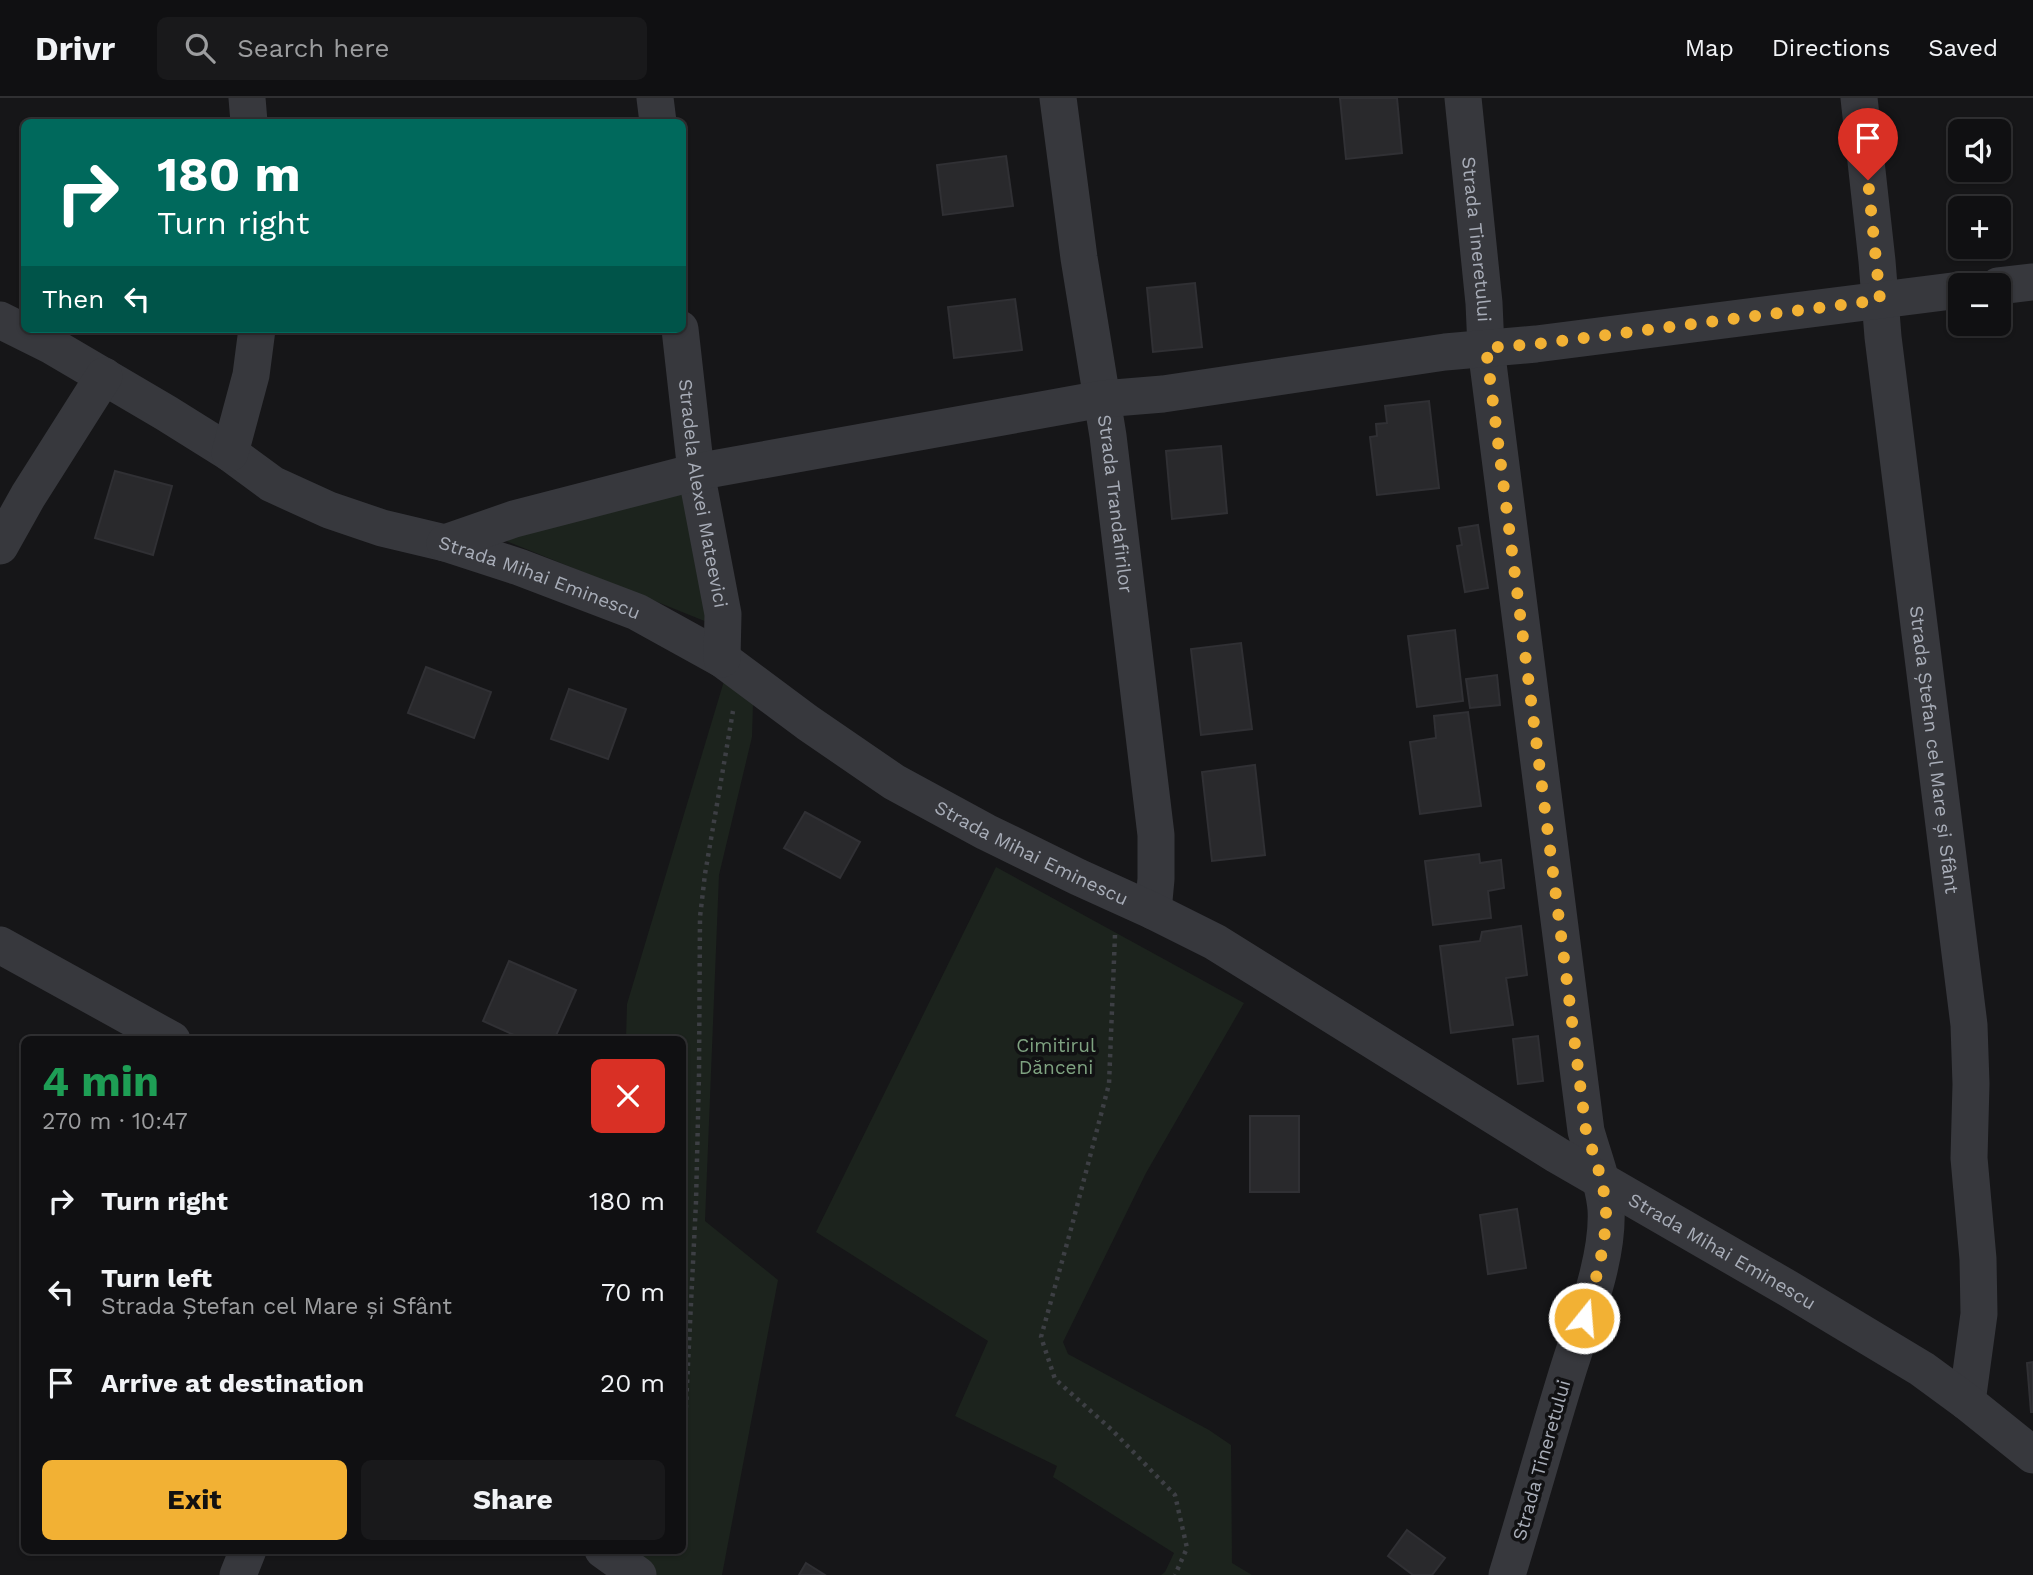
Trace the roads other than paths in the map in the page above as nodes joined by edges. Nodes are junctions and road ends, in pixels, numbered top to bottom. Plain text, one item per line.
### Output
1 (247, 98) edge
2 (655, 98) edge
3 (1058, 98) edge
4 (1463, 98) edge
5 (1859, 98) edge
6 (249, 119) edge
7 (658, 119) edge
8 (2033, 282) edge
9 (2011, 285) edge
10 (1948, 292) edge
11 (1880, 300) junction
12 (0, 320) edge
13 (21, 330) edge
14 (26, 333) edge
15 (256, 333) edge
16 (680, 333) edge
17 (1486, 348) junction
18 (104, 376) junction
19 (1102, 399) junction
20 (230, 453) junction
21 (696, 472) junction
22 (445, 543) junction
23 (0, 546) edge
24 (730, 665) junction
25 (1138, 904) junction
26 (0, 946) edge
27 (165, 1036) edge
28 (1601, 1181) junction
29 (1967, 1402) junction
30 (2033, 1455) edge
31 (246, 1554) edge
32 (609, 1554) edge
33 (238, 1575) edge
34 (638, 1575) edge
35 (1507, 1575) edge

1 - 6 street
2 - 7 street
3 - 19 street, Strada Trandafirilor
4 - 17 street, Strada Tineretului
5 - 11 street, Strada Ștefan cel Mare și Sfânt
8 - 9 street
10 - 11 street
11 - 17 street
11 - 29 street, Strada Ștefan cel Mare și Sfânt
12 - 13 street, Strada Mihai Eminescu
14 - 18 street, Strada Mihai Eminescu
15 - 20 street
16 - 21 street, Stradela Alexei Mateevici
17 - 19 street
17 - 28 street, Strada Tineretului
18 - 20 street, Strada Mihai Eminescu
18 - 23 street
19 - 21 street
19 - 25 street, Strada Trandafirilor
20 - 22 street, Strada Mihai Eminescu
21 - 22 street
21 - 24 street, Stradela Alexei Mateevici
22 - 24 street, Strada Mihai Eminescu
24 - 25 street, Strada Mihai Eminescu
25 - 28 street, Strada Mihai Eminescu
26 - 27 street
28 - 29 street, Strada Mihai Eminescu
28 - 35 street, Strada Tineretului
29 - 30 street, Strada Mihai Eminescu
31 - 33 street
32 - 34 street

